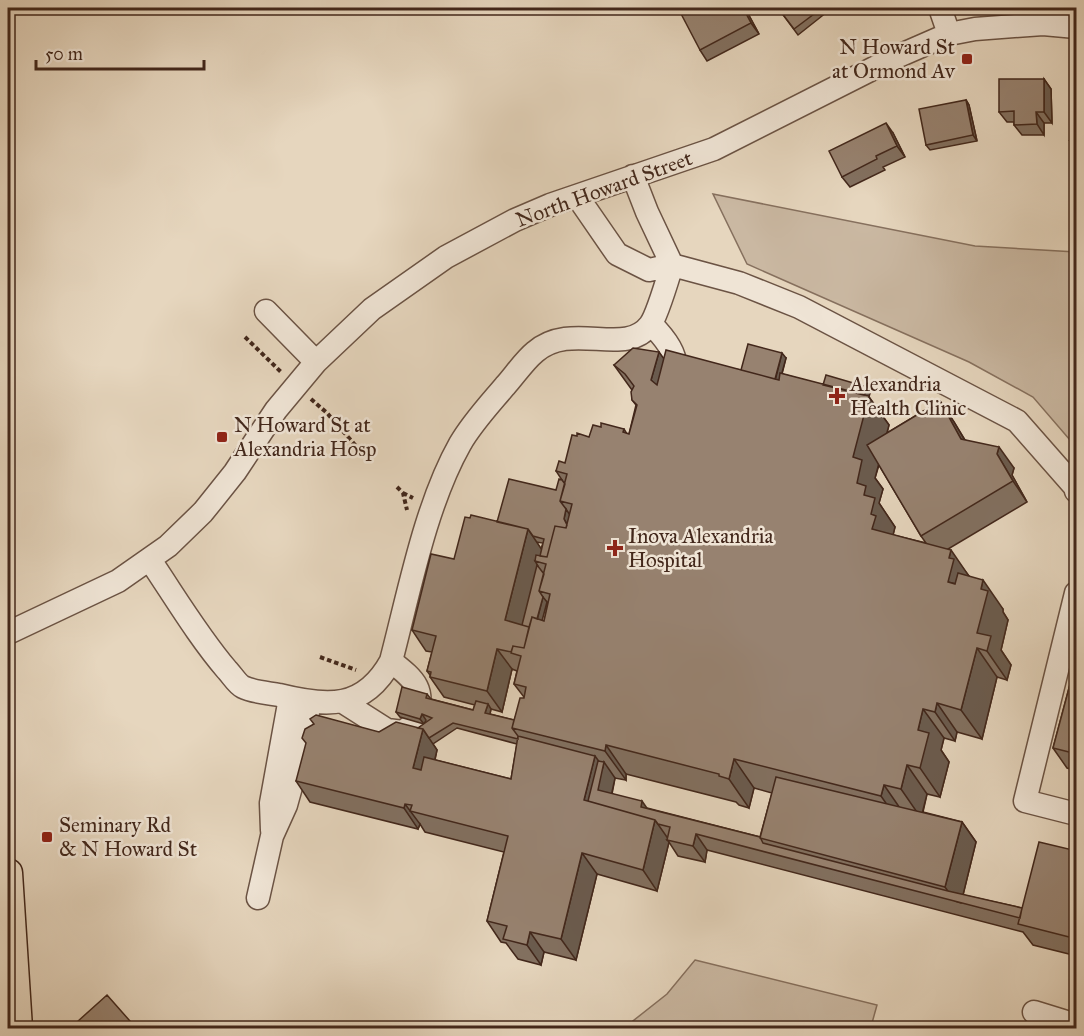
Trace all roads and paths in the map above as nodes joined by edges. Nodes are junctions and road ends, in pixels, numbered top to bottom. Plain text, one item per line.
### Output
1 (940, 8) edge
2 (1077, 27) edge
3 (949, 34) junction
4 (633, 176) junction
5 (577, 195) junction
6 (672, 265) junction
7 (266, 311) dead end
8 (651, 324) junction
9 (627, 340) junction
10 (316, 362) junction
11 (631, 364) edge
12 (670, 379) edge
13 (397, 487) dead end
14 (1077, 492) edge
15 (414, 514) dead end
16 (150, 561) junction
17 (1077, 593) edge
18 (8, 633) edge
19 (391, 662) junction
20 (1067, 674) edge
21 (300, 700) junction
22 (343, 702) junction
23 (1077, 814) edge
24 (8, 874) edge
25 (258, 898) dead end
26 (1034, 1012) dead end
27 (1077, 1025) edge
28 (18, 1029) edge

1 - 3 street
2 - 3 street, North Howard Street
3 - 4 street, North Howard Street
4 - 5 street, North Howard Street
4 - 6 street
5 - 6 street
5 - 10 street, North Howard Street
6 - 8 street
6 - 14 street
7 - 10 street
8 - 9 street
8 - 12 street
9 - 11 street
9 - 19 street
10 - 16 street, North Howard Street
13 - 15 path
16 - 18 street, North Howard Street
16 - 21 street
17 - 20 street
19 - 22 street
19 - 22 street
20 - 23 street
21 - 22 street
21 - 25 street
24 - 28 main road
26 - 27 street

